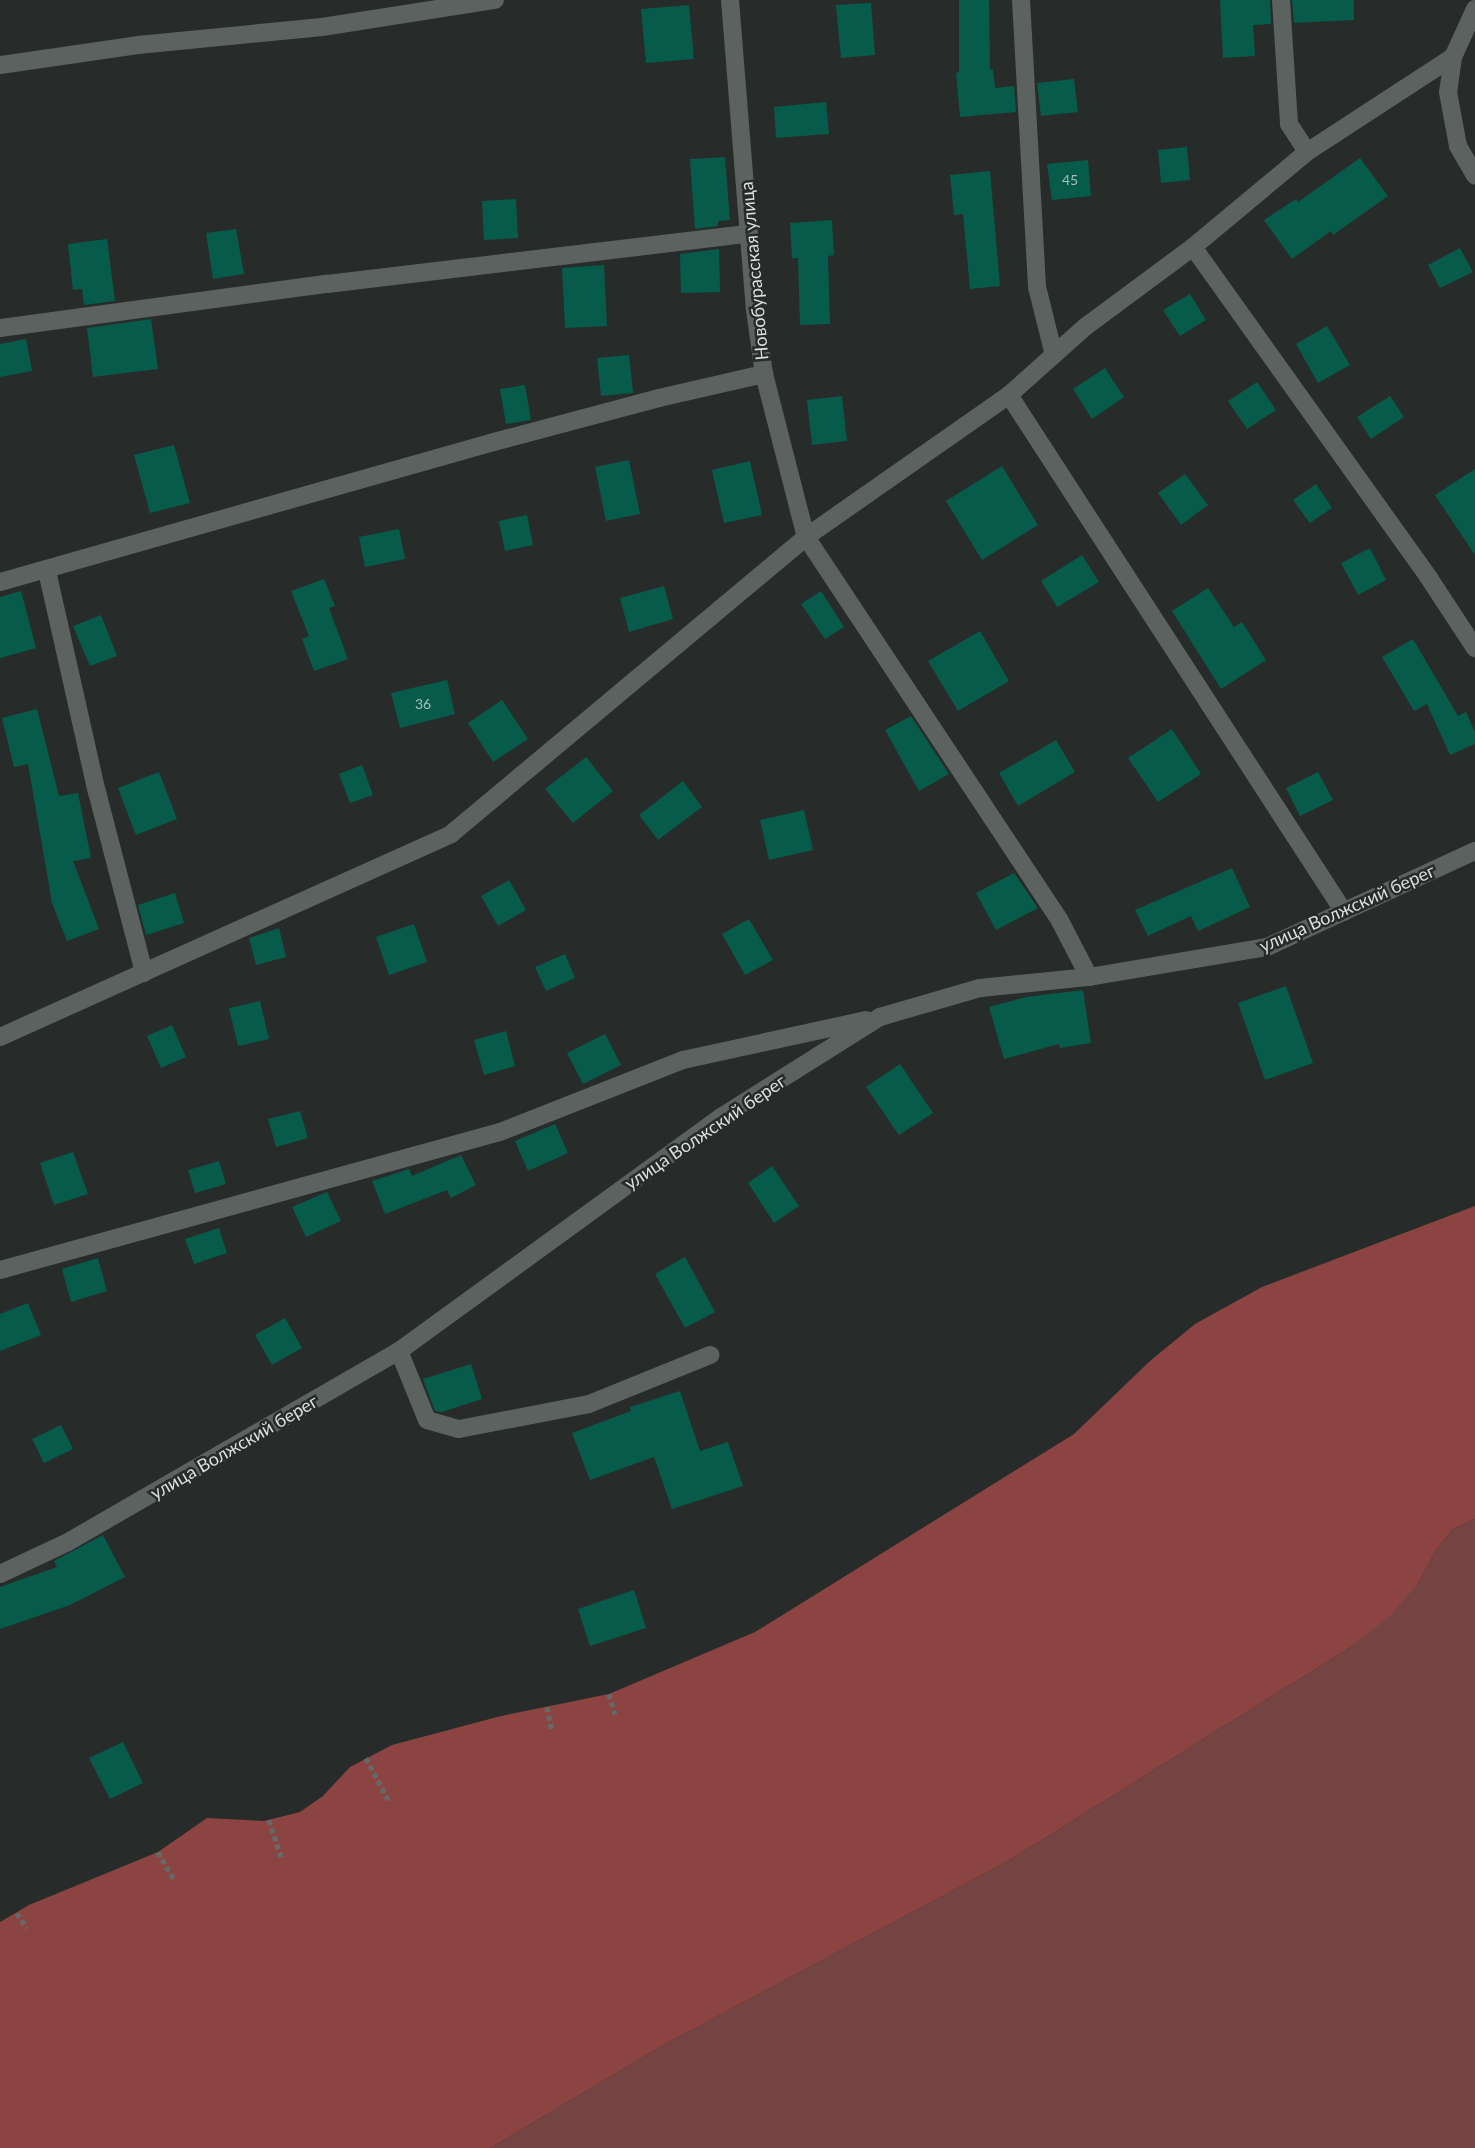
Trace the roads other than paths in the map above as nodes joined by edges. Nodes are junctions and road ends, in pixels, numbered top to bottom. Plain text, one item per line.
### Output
1 (495, 0) edge
2 (730, 0) edge
3 (1021, 0) edge
4 (1281, 0) edge
5 (1475, 9) edge
6 (1453, 57) junction
7 (0, 65) edge
8 (1307, 152) junction
9 (1475, 176) edge
10 (749, 234) junction
11 (1193, 247) junction
12 (0, 328) edge
13 (1054, 355) junction
14 (764, 374) junction
15 (1009, 396) junction
16 (806, 537) junction
17 (47, 571) junction
18 (0, 582) edge
19 (1475, 648) edge
20 (1475, 851) edge
21 (1344, 912) junction
22 (144, 973) junction
23 (1089, 977) junction
24 (880, 1017) junction
25 (0, 1037) edge
26 (0, 1270) edge
27 (399, 1351) junction
28 (710, 1355) dead end
29 (0, 1574) edge

1 - 7 street
2 - 10 street, Новобурасская улица
3 - 13 street
4 - 8 street
5 - 6 street
6 - 8 street
6 - 9 street
8 - 11 street
10 - 12 street
10 - 14 street, Новобурасская улица
11 - 13 street
11 - 19 street
13 - 15 street
14 - 16 street, Новобурасская улица
14 - 17 street
15 - 16 street
15 - 21 street
16 - 22 street
16 - 23 street, Новобурасская улица
17 - 18 street
17 - 22 street
20 - 21 street, улица Волжский берег
21 - 23 street, улица Волжский берег
22 - 25 street
23 - 24 street, улица Волжский берег
24 - 26 street
24 - 27 street, улица Волжский берег
27 - 28 street
27 - 29 street, улица Волжский берег

